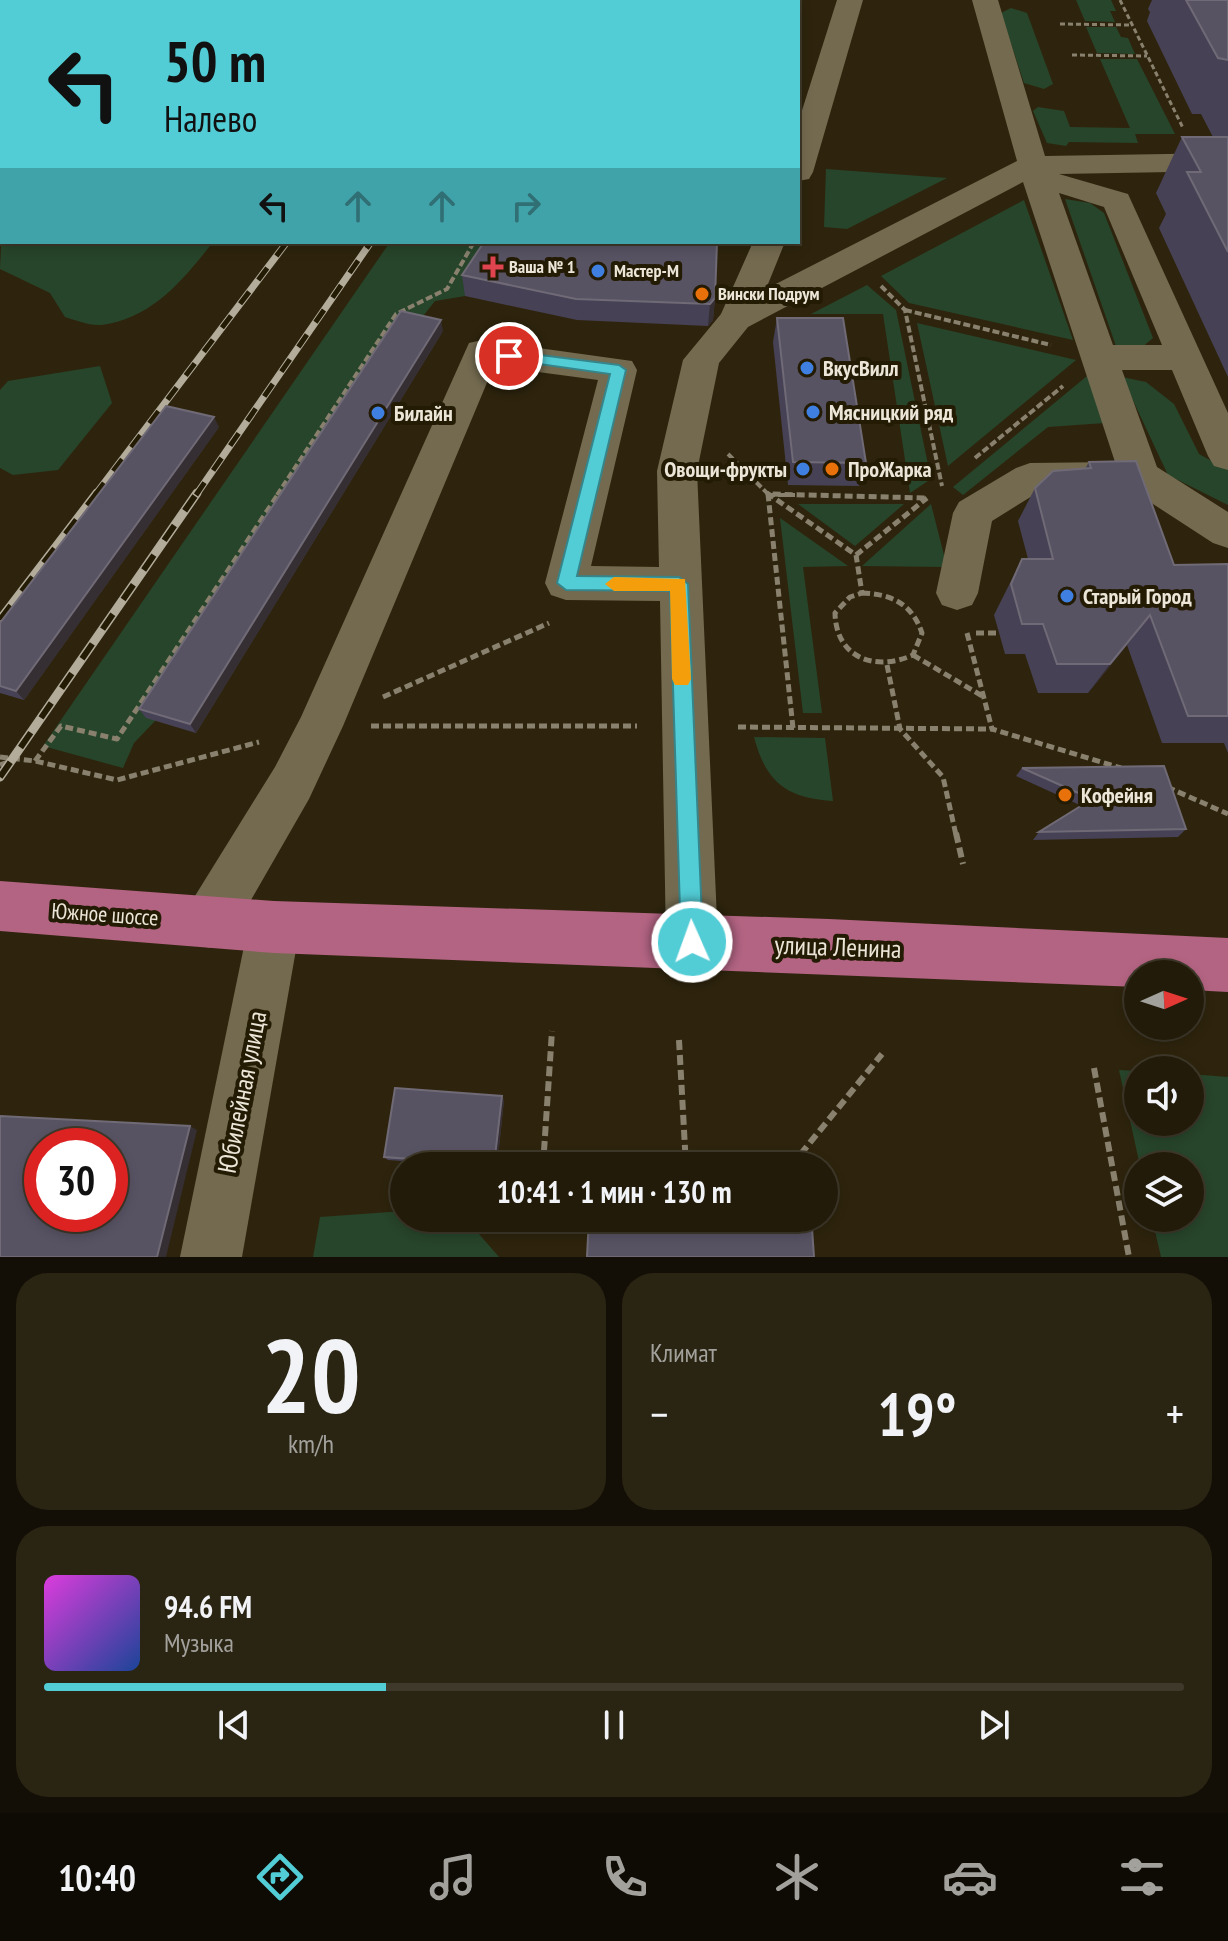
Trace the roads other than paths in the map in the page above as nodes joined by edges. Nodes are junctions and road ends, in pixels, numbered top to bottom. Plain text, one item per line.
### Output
1 (850, 0) edge
2 (985, 0) edge
3 (1228, 162) edge
4 (800, 166) edge
5 (1035, 171) junction
6 (768, 244) edge
7 (736, 319) junction
8 (1099, 357) junction
9 (1187, 358) junction
10 (1228, 456) edge
11 (1140, 476) junction
12 (1228, 532) edge
13 (679, 584) junction
14 (957, 593) road end
15 (0, 906) edge
16 (209, 922) junction
17 (274, 927) junction
18 (692, 942) junction
19 (1228, 965) edge
20 (211, 1257) edge

1 - 4 street
2 - 5 street
3 - 5 street
5 - 7 street
5 - 8 street
5 - 9 street
6 - 7 street
7 - 13 street
8 - 9 street
8 - 11 street
9 - 10 street
11 - 12 street
11 - 14 street
13 - 16 street
13 - 18 street
15 - 16 main road, Южное шоссе
16 - 17 main road, улица Ленина
17 - 18 main road, улица Ленина
17 - 20 street, Юбилейная улица
18 - 19 main road, улица Ленина

